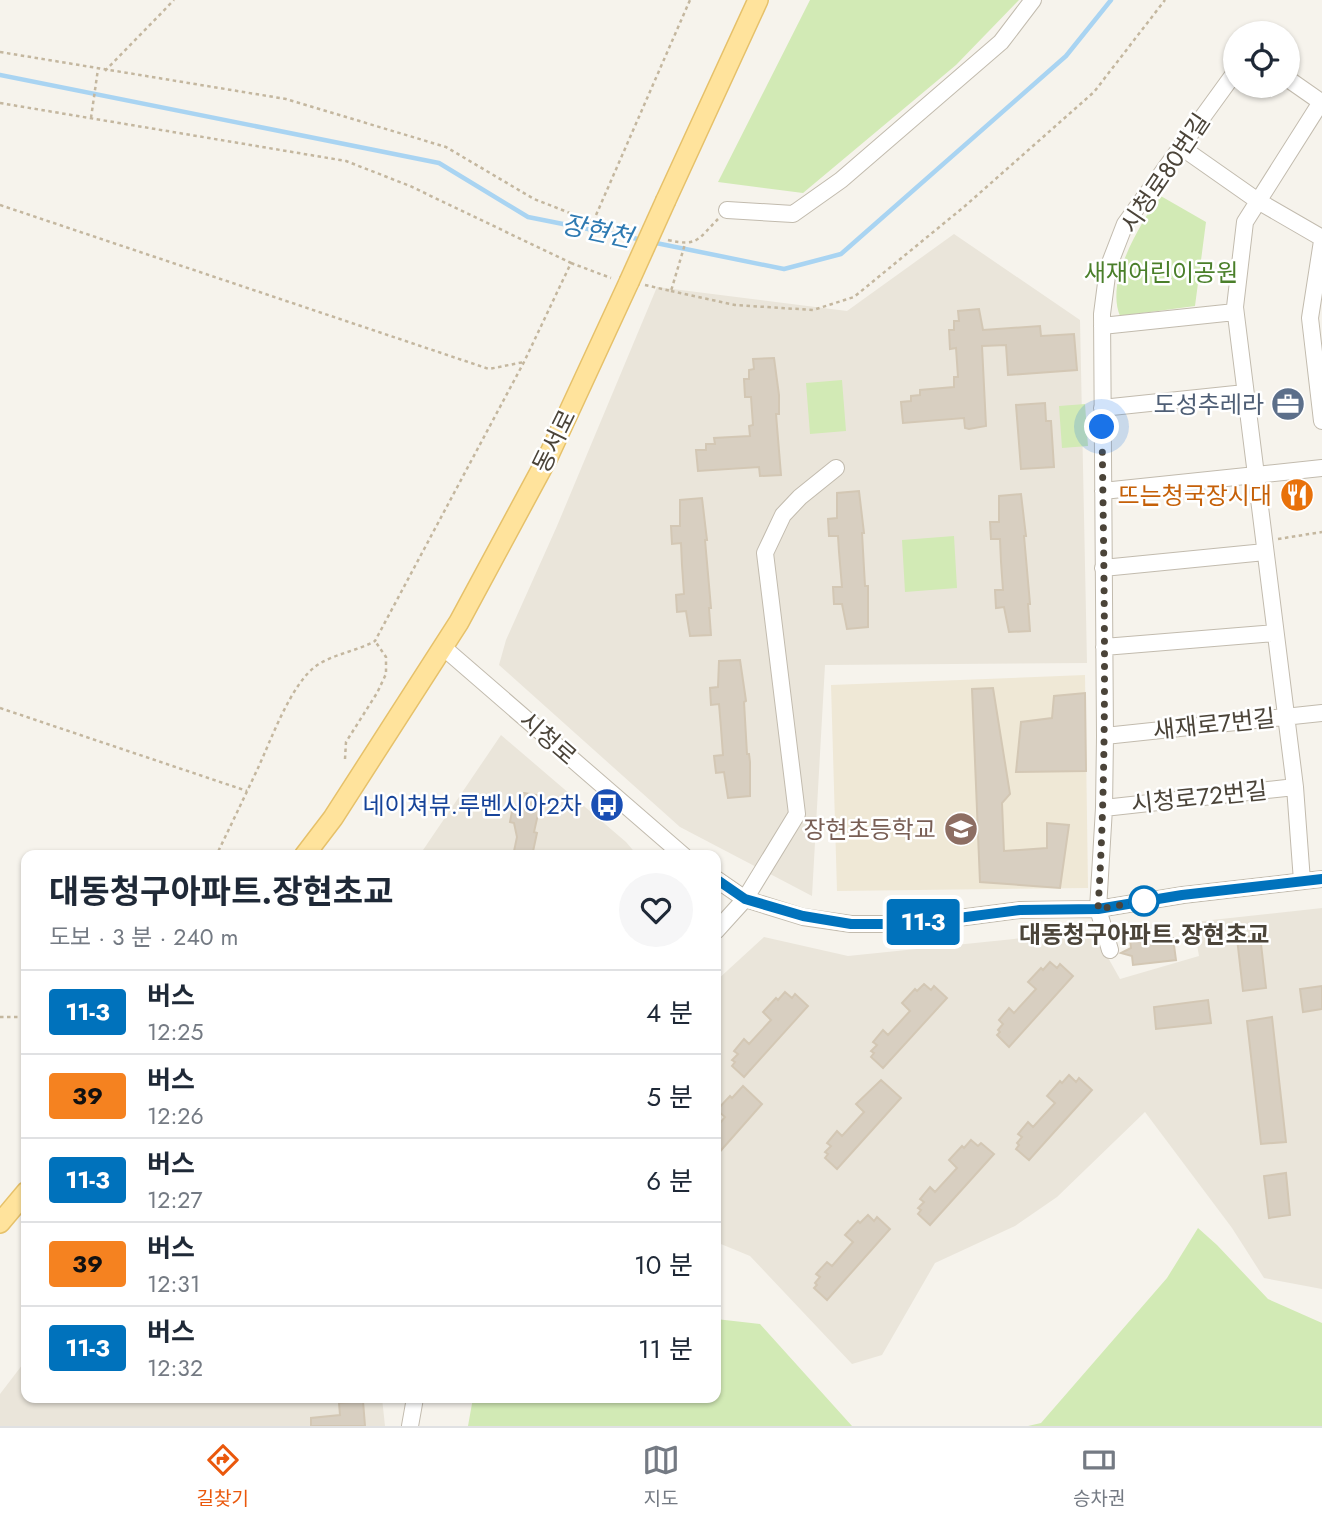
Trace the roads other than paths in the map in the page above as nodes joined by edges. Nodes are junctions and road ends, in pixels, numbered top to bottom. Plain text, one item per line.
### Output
1 (758, 0) edge
2 (1033, 0) edge
3 (1300, 87) edge
4 (1223, 89) edge
5 (1321, 102) edge
6 (1181, 147) junction
7 (1258, 201) junction
8 (727, 210) dead end
9 (1322, 239) edge
10 (1317, 303) edge
11 (1235, 312) junction
12 (1102, 326) junction
13 (1245, 393) junction
14 (1102, 408) junction
15 (1322, 421) edge
16 (836, 468) dead end
17 (1322, 468) edge
18 (1256, 476) junction
19 (1102, 491) junction
20 (1265, 547) junction
21 (1103, 568) junction
22 (1275, 633) junction
23 (1104, 647) junction
24 (444, 648) junction
25 (1322, 713) edge
26 (1286, 716) junction
27 (1105, 736) junction
28 (1295, 787) junction
29 (1104, 808) junction
30 (309, 850) edge
31 (677, 850) edge
32 (1322, 879) edge
33 (1302, 881) junction
34 (721, 882) edge
35 (745, 899) junction
36 (1098, 909) junction
37 (721, 925) edge
38 (1110, 950) dead end
39 (21, 1198) edge
40 (0, 1223) edge
41 (414, 1403) edge
42 (410, 1426) edge

1 - 24 main road, 동서로, bridge
2 - 8 street
3 - 5 street
4 - 6 street, 시청로80번길
5 - 7 street, 시청로72번길
6 - 7 street
6 - 12 street, 시청로80번길
7 - 9 street
7 - 11 street, 시청로72번길
9 - 10 street
10 - 15 street
11 - 12 street
11 - 13 street, 시청로72번길
12 - 14 street, 시청로80번길
13 - 14 street
13 - 18 street, 시청로72번길
14 - 19 street, 시청로80번길
16 - 35 street
17 - 18 street
18 - 19 street
18 - 20 street, 시청로72번길
19 - 21 street, 시청로80번길
20 - 21 street
20 - 22 street, 시청로72번길
21 - 23 street, 시청로80번길
22 - 23 street
22 - 26 street, 시청로72번길
23 - 27 street, 시청로80번길
24 - 30 main road, 동서로
24 - 31 street, 시청로
25 - 26 street, 새재로7번길
26 - 27 street, 새재로7번길
26 - 28 street, 시청로72번길
27 - 29 street, 시청로80번길
28 - 29 street, 시청로72번길
28 - 33 street, 시청로72번길
29 - 36 street, 시청로80번길
32 - 33 street
33 - 36 street
34 - 35 street
35 - 36 street
35 - 37 street
36 - 38 street, 시청로80번길
39 - 40 main road
41 - 42 street

